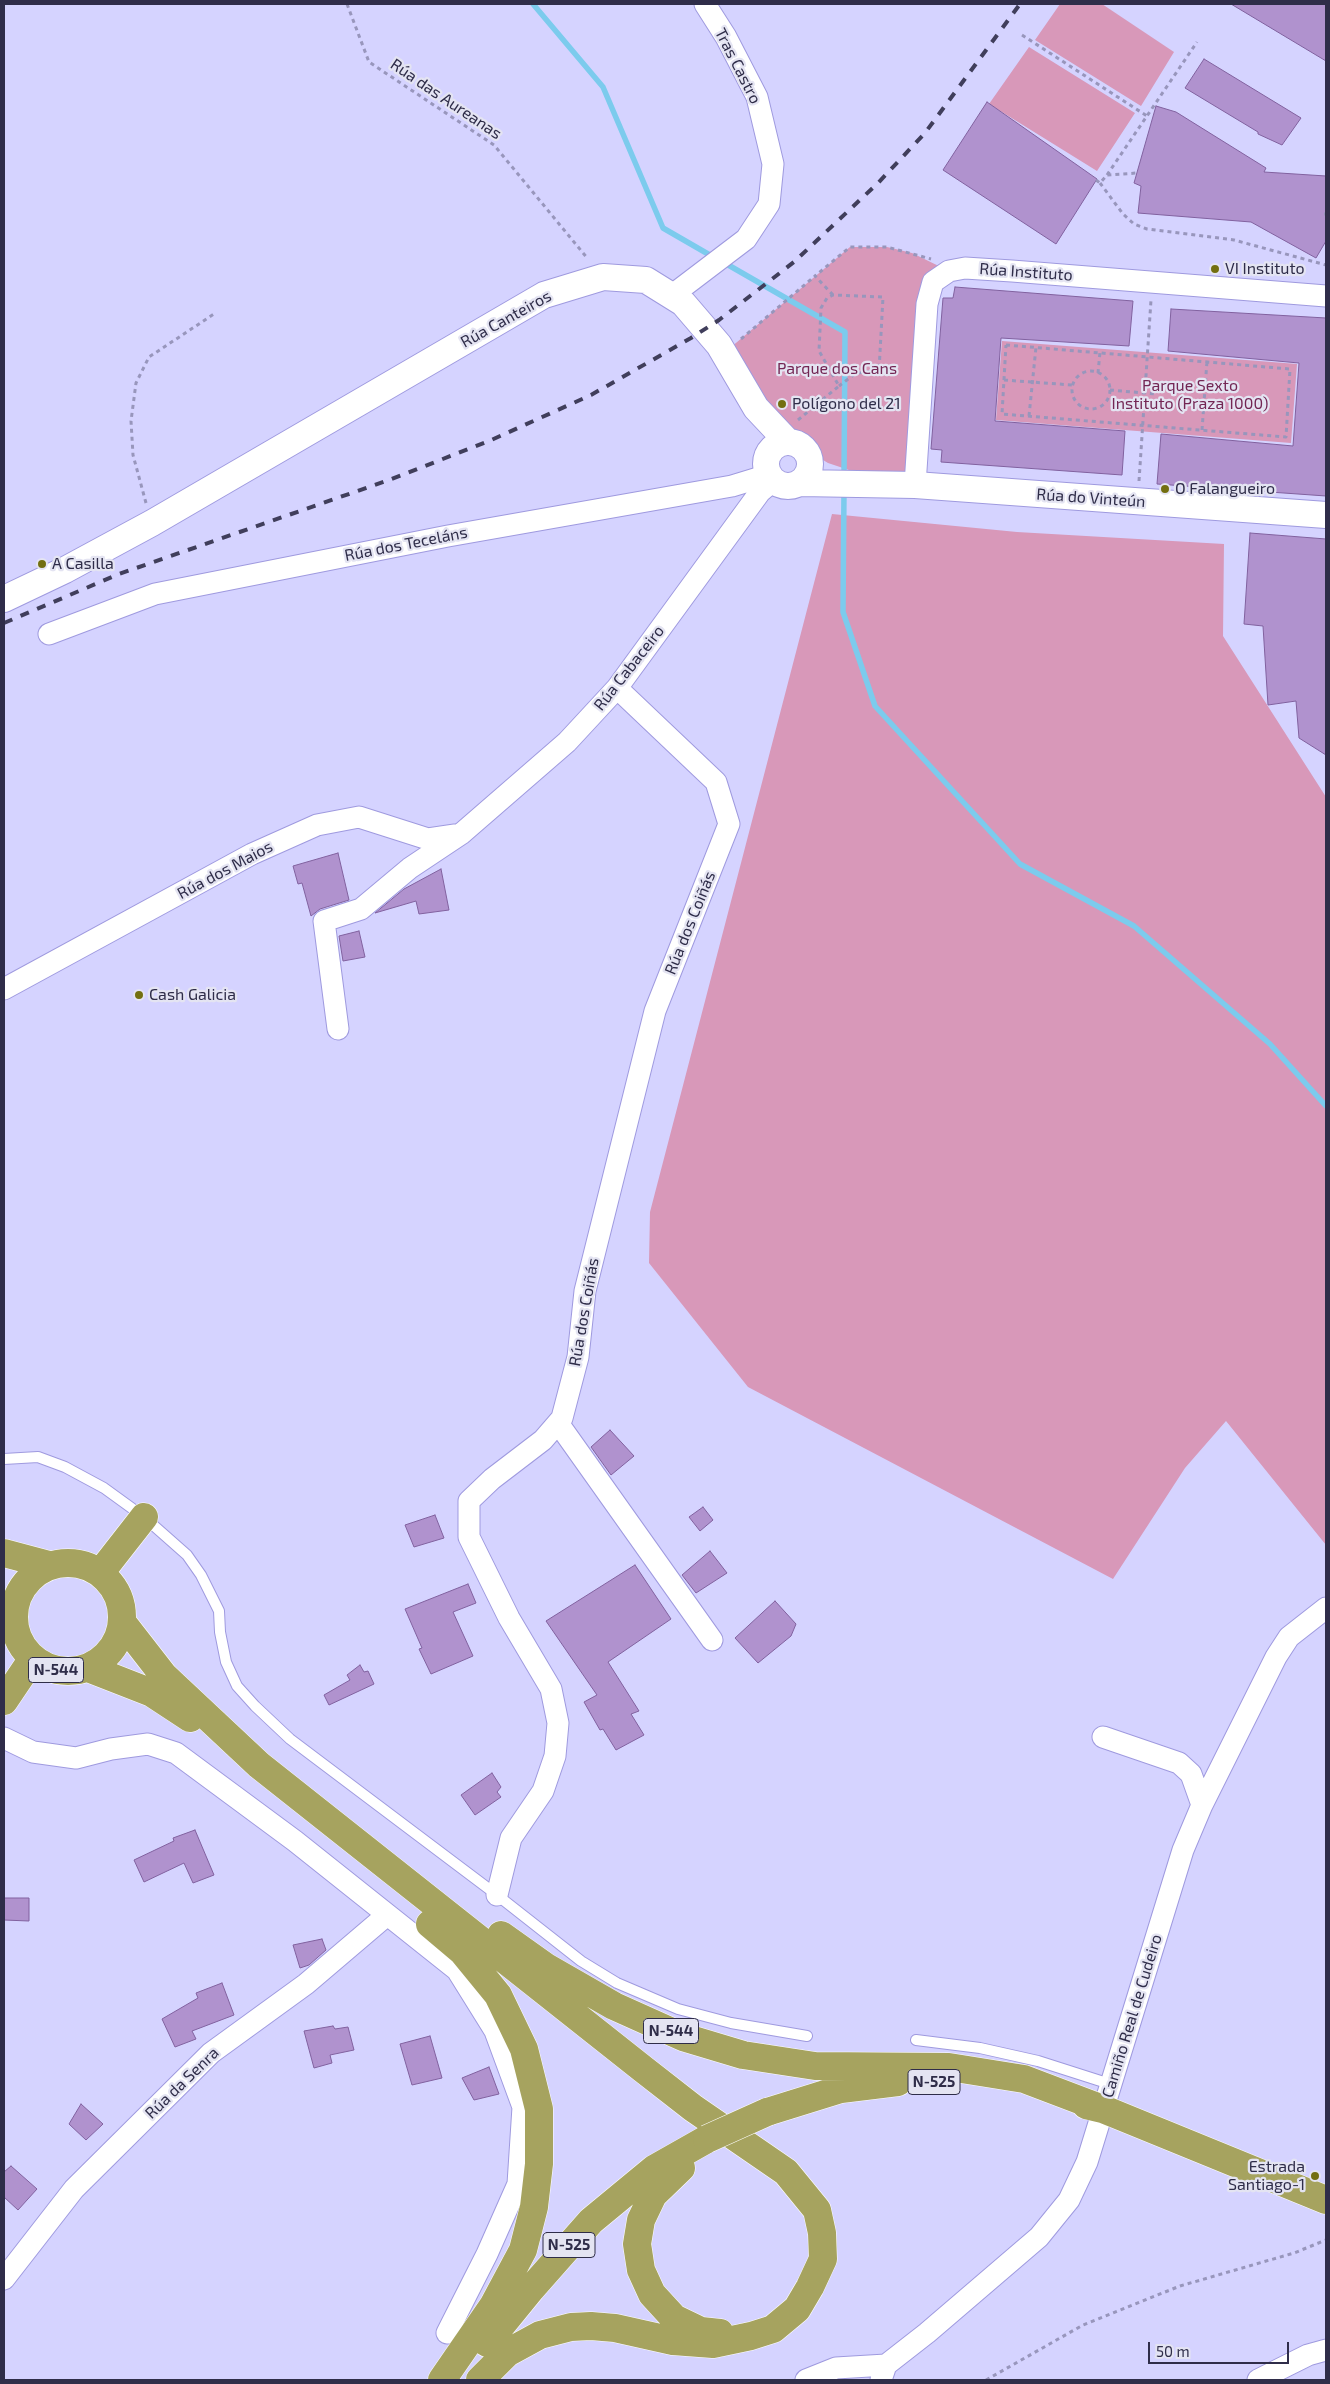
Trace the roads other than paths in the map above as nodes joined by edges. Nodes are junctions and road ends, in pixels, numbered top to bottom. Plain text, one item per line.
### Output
1 (705, 4) edge
2 (671, 296) junction
3 (1326, 296) edge
4 (784, 454) junction
5 (915, 485) junction
6 (1326, 515) edge
7 (4, 599) edge
8 (49, 634) dead end
9 (617, 688) junction
10 (461, 834) junction
11 (4, 990) edge
12 (338, 1029) dead end
13 (558, 1423) junction
14 (4, 1459) edge
15 (144, 1517) junction
16 (4, 1554) edge
17 (49, 1565) junction
18 (101, 1572) junction
19 (10, 1593) edge
20 (1326, 1608) edge
21 (122, 1622) junction
22 (712, 1640) dead end
23 (33, 1658) junction
24 (88, 1668) junction
25 (4, 1701) edge
26 (1103, 1737) dead end
27 (4, 1738) edge
28 (259, 1765) junction
29 (298, 1796) junction
30 (1202, 1806) junction
31 (497, 1894) junction
32 (387, 1915) junction
33 (807, 2036) dead end
34 (916, 2040) dead end
35 (1107, 2097) junction
36 (707, 2139) junction
37 (1326, 2200) edge
38 (4, 2279) edge
39 (447, 2333) dead end
40 (751, 2336) junction
41 (1326, 2350) edge
42 (884, 2373) edge
43 (834, 2374) edge
44 (442, 2380) edge
45 (457, 2380) edge
46 (480, 2380) edge
47 (806, 2380) edge
48 (1258, 2380) edge

1 - 2 street, Tras Castro
2 - 4 street, Rúa Canteiros
2 - 7 street, Rúa Canteiros
3 - 5 street, Rúa Instituto
4 - 5 street
4 - 5 street
4 - 8 street, Rúa dos Teceláns
4 - 9 street, Rúa Cabaceiro
5 - 6 street, Rúa do Vinteún
9 - 10 street, Rúa Cabaceiro
9 - 13 street, Rúa dos Coiñás
10 - 11 street, Rúa dos Maios
10 - 12 street, Rúa Cabaceiro
13 - 22 street
13 - 31 street, Rúa dos Coiñás
14 - 15 lane
15 - 18 highway
15 - 31 lane
16 - 17 highway
17 - 18 highway
17 - 19 highway, N-544
18 - 21 highway, N-544
19 - 23 highway, N-544
20 - 30 street, Camiño Real de Cudeiro
21 - 24 highway, N-544
21 - 28 highway, N-544
23 - 24 highway, N-544
23 - 25 highway
24 - 28 highway, N-544
26 - 30 street
27 - 32 street
28 - 29 highway, N-544
29 - 35 highway, N-544
29 - 40 highway, N-544
29 - 44 highway, N-544
30 - 35 street, Camiño Real de Cudeiro
31 - 33 lane
32 - 38 street, Rúa da Senra
32 - 39 street
34 - 35 lane
35 - 36 highway, N-525, bridge
35 - 37 highway, N-525
35 - 42 street, Camiño Real de Cudeiro
36 - 40 highway, N-544
36 - 45 highway, N-525
40 - 46 highway, N-544
41 - 48 street
42 - 43 street
43 - 47 street

